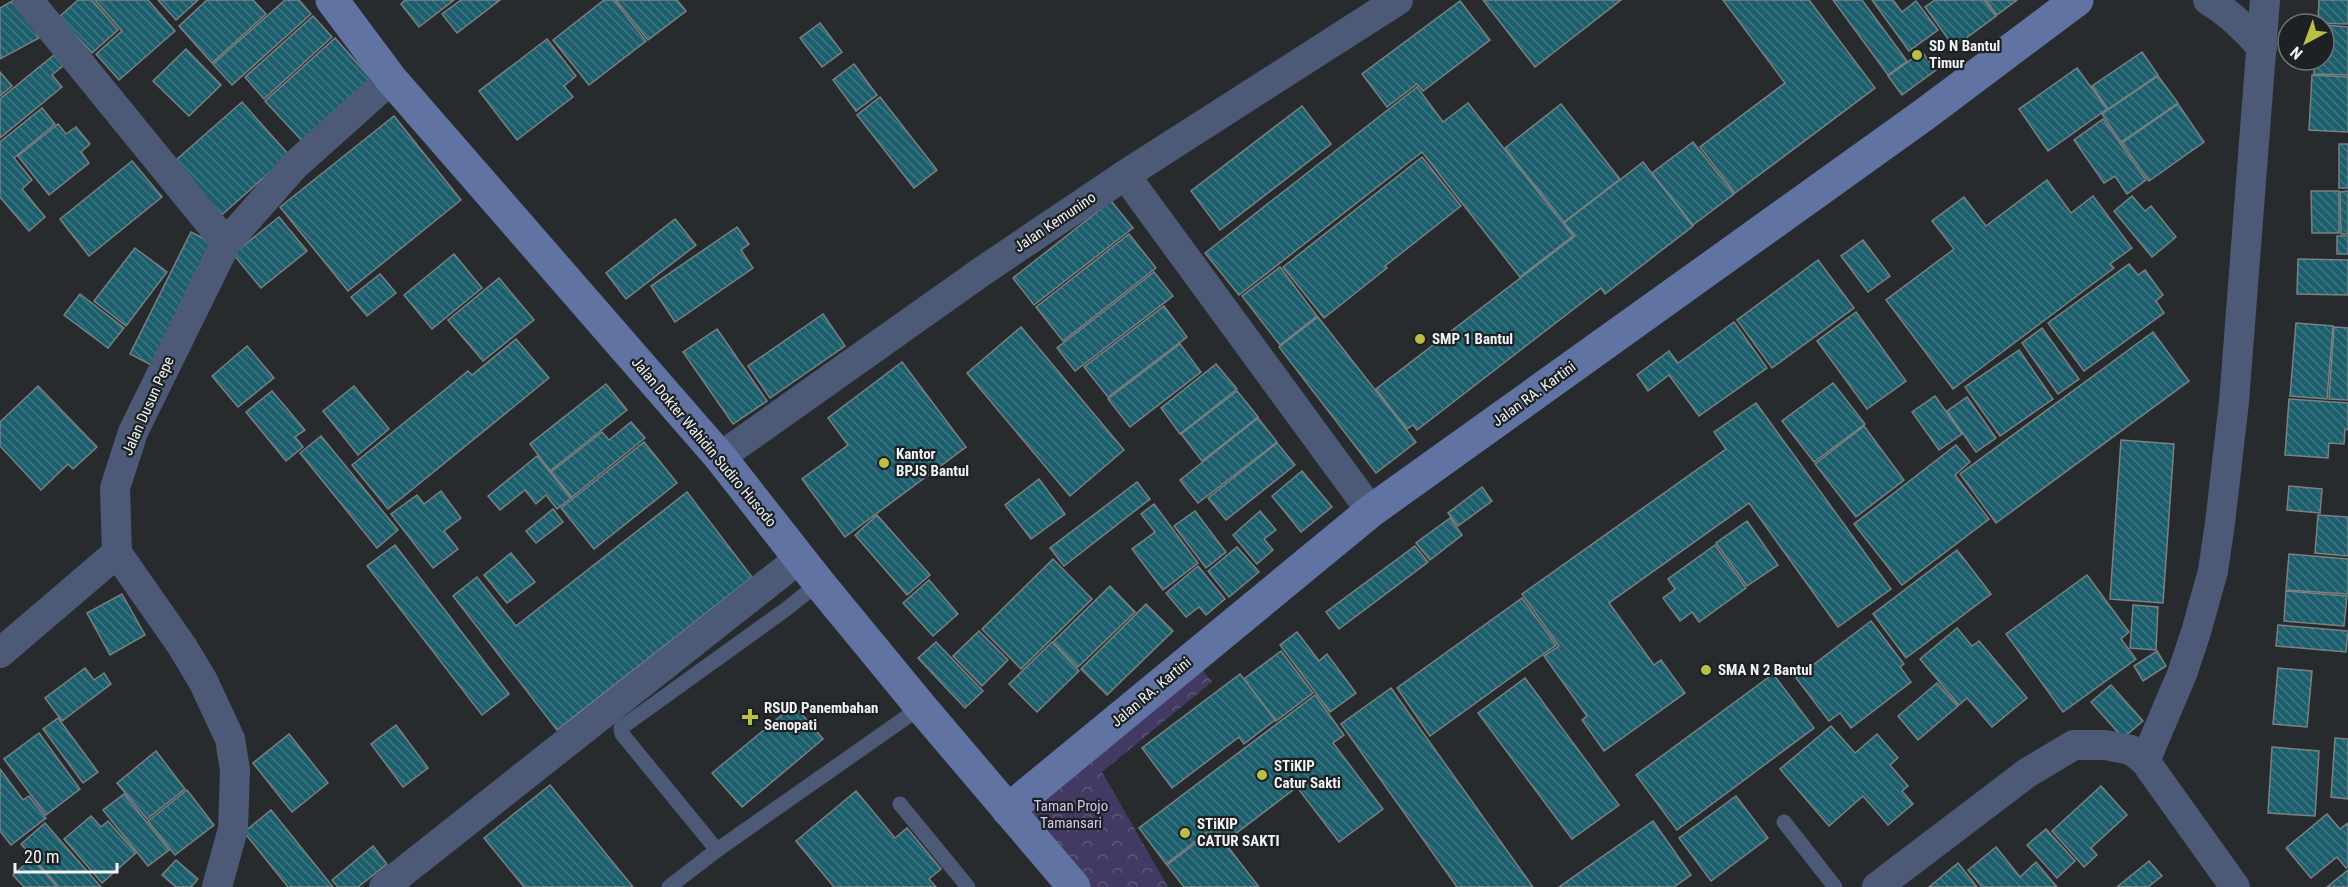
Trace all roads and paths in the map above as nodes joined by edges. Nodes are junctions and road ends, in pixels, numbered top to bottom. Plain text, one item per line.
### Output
1 (28, 0) edge
2 (332, 0) edge
3 (1398, 0) edge
4 (2208, 0) edge
5 (2265, 0) edge
6 (2065, 4) edge
7 (2262, 48) junction
8 (391, 79) junction
9 (1125, 175) junction
10 (226, 243) junction
11 (720, 457) junction
12 (1371, 511) junction
13 (117, 553) junction
14 (810, 571) junction
15 (0, 653) edge
16 (921, 707) junction
17 (2145, 761) junction
18 (900, 804) dead end
19 (1008, 810) junction
20 (1784, 822) dead end
21 (717, 850) junction
22 (217, 887) edge
23 (384, 887) edge
24 (669, 887) edge
25 (968, 887) edge
26 (1074, 887) edge
27 (1835, 887) edge
28 (1877, 887) edge
29 (2235, 887) edge

1 - 10 street
2 - 8 main road, Jalan Dokter Wahidin Sudiro Husodo
3 - 9 street, Jalan Kemunino
4 - 7 street
5 - 7 street
6 - 12 main road, Jalan RA. Kartini
7 - 17 street
8 - 10 street, Jalan Dusun Pepe
8 - 11 main road, Jalan Dokter Wahidin Sudiro Husodo
9 - 11 street, Jalan Kemunino
9 - 12 street
10 - 13 street, Jalan Dusun Pepe
11 - 14 main road, Jalan Dokter Wahidin Sudiro Husodo
12 - 19 main road, Jalan RA. Kartini
13 - 15 street
13 - 22 street
14 - 16 main road, Jalan Dokter Wahidin Sudiro Husodo
14 - 21 lane
14 - 23 street
16 - 19 main road, Jalan Dokter Wahidin Sudiro Husodo
16 - 21 lane
17 - 28 street
17 - 29 street
18 - 25 lane
19 - 26 main road, Jalan Dokter Wahidin Sudiro Husodo
20 - 27 lane
21 - 24 lane

